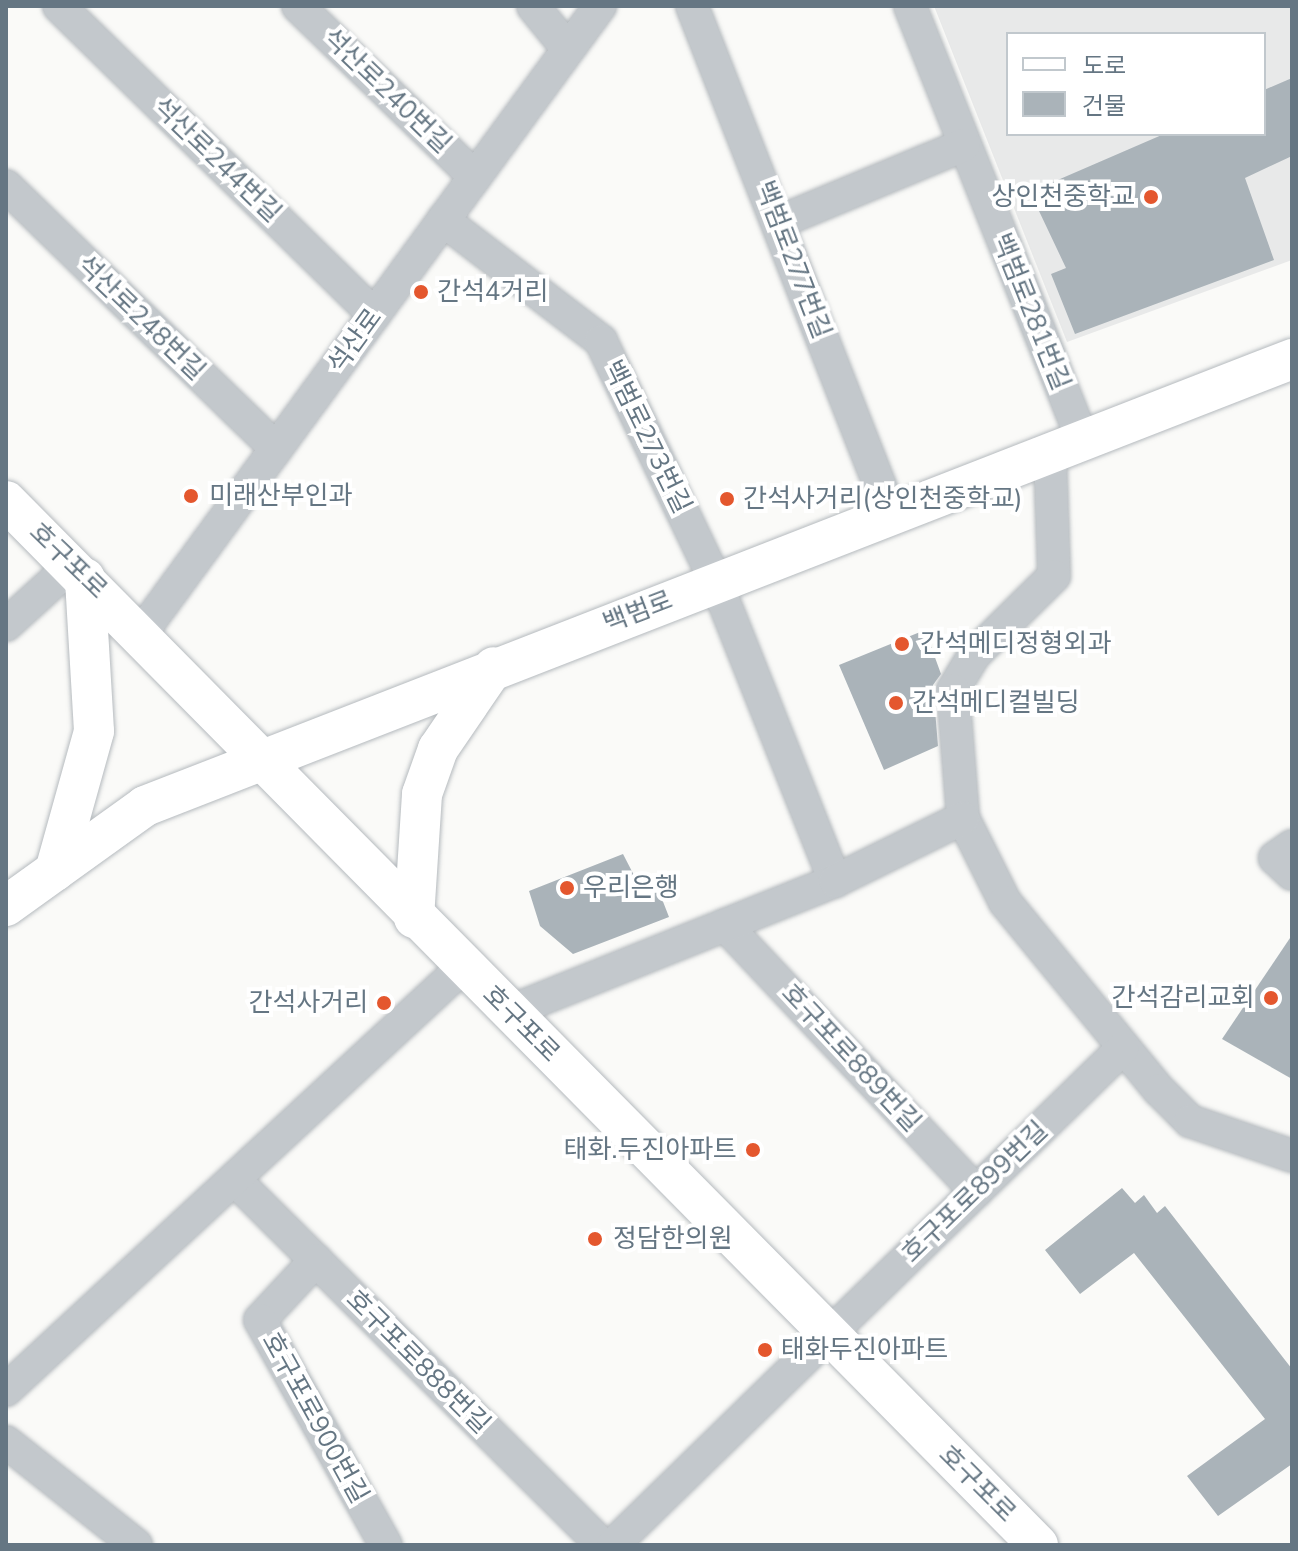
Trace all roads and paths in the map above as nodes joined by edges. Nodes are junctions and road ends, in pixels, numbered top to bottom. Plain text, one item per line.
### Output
1 (59, 6) edge
2 (298, 6) edge
3 (533, 6) edge
4 (600, 6) edge
5 (692, 6) edge
6 (910, 6) edge
7 (568, 49) junction
8 (964, 145) junction
9 (475, 177) junction
10 (6, 186) edge
11 (443, 220) junction
12 (779, 222) junction
13 (374, 314) junction
14 (1292, 359) edge
15 (1066, 446) junction
16 (276, 449) junction
17 (6, 501) edge
18 (891, 514) junction
19 (78, 571) junction
20 (716, 582) junction
21 (6, 625) edge
22 (142, 632) junction
23 (494, 667) junction
24 (257, 759) junction
25 (963, 818) junction
26 (1292, 846) edge
27 (55, 871) junction
28 (1292, 874) edge
29 (835, 881) junction
30 (6, 906) edge
31 (414, 918) junction
32 (725, 925) junction
33 (463, 967) junction
34 (509, 1012) junction
35 (1122, 1049) junction
36 (1292, 1156) edge
37 (234, 1179) junction
38 (976, 1191) junction
39 (316, 1260) junction
40 (829, 1335) junction
41 (6, 1390) edge
42 (6, 1442) edge
43 (136, 1545) edge
44 (386, 1545) edge
45 (602, 1545) edge
46 (613, 1545) edge
47 (1038, 1545) edge

1 - 13 street, 석산로244번길
2 - 9 street, 석산로240번길
3 - 7 street
4 - 7 street, 석산로
5 - 12 street, 백범로277번길
6 - 8 street, 백범로281번길
7 - 9 street, 석산로
8 - 12 street
8 - 15 street, 백범로281번길
9 - 11 street, 석산로
10 - 16 street, 석산로248번길
11 - 13 street, 석산로
11 - 20 street, 백범로273번길
12 - 18 street, 백범로277번길
13 - 16 street, 석산로
14 - 15 main road, 백범로
15 - 18 main road, 백범로
15 - 25 street
16 - 22 street, 석산로
17 - 19 main road, 호구포로
18 - 20 main road, 백범로
19 - 21 street
19 - 22 main road, 호구포로
19 - 27 main road
20 - 23 main road, 백범로
20 - 29 street, 백범로273번길
22 - 24 main road, 호구포로
23 - 24 main road, 백범로
23 - 31 main road
24 - 27 main road, 백범로
24 - 31 main road, 호구포로
25 - 29 street
25 - 35 street
26 - 28 street
27 - 30 main road, 백범로
29 - 32 street
31 - 33 main road, 호구포로
32 - 34 street
32 - 38 street, 호구포로889번길
33 - 34 main road, 호구포로
33 - 37 street
34 - 40 main road, 호구포로
35 - 36 street
35 - 38 street, 호구포로899번길
37 - 39 street, 호구포로888번길
37 - 41 street
38 - 40 street, 호구포로899번길
39 - 44 street, 호구포로900번길
39 - 45 street, 호구포로888번길
40 - 46 street
40 - 47 main road, 호구포로
42 - 43 street

